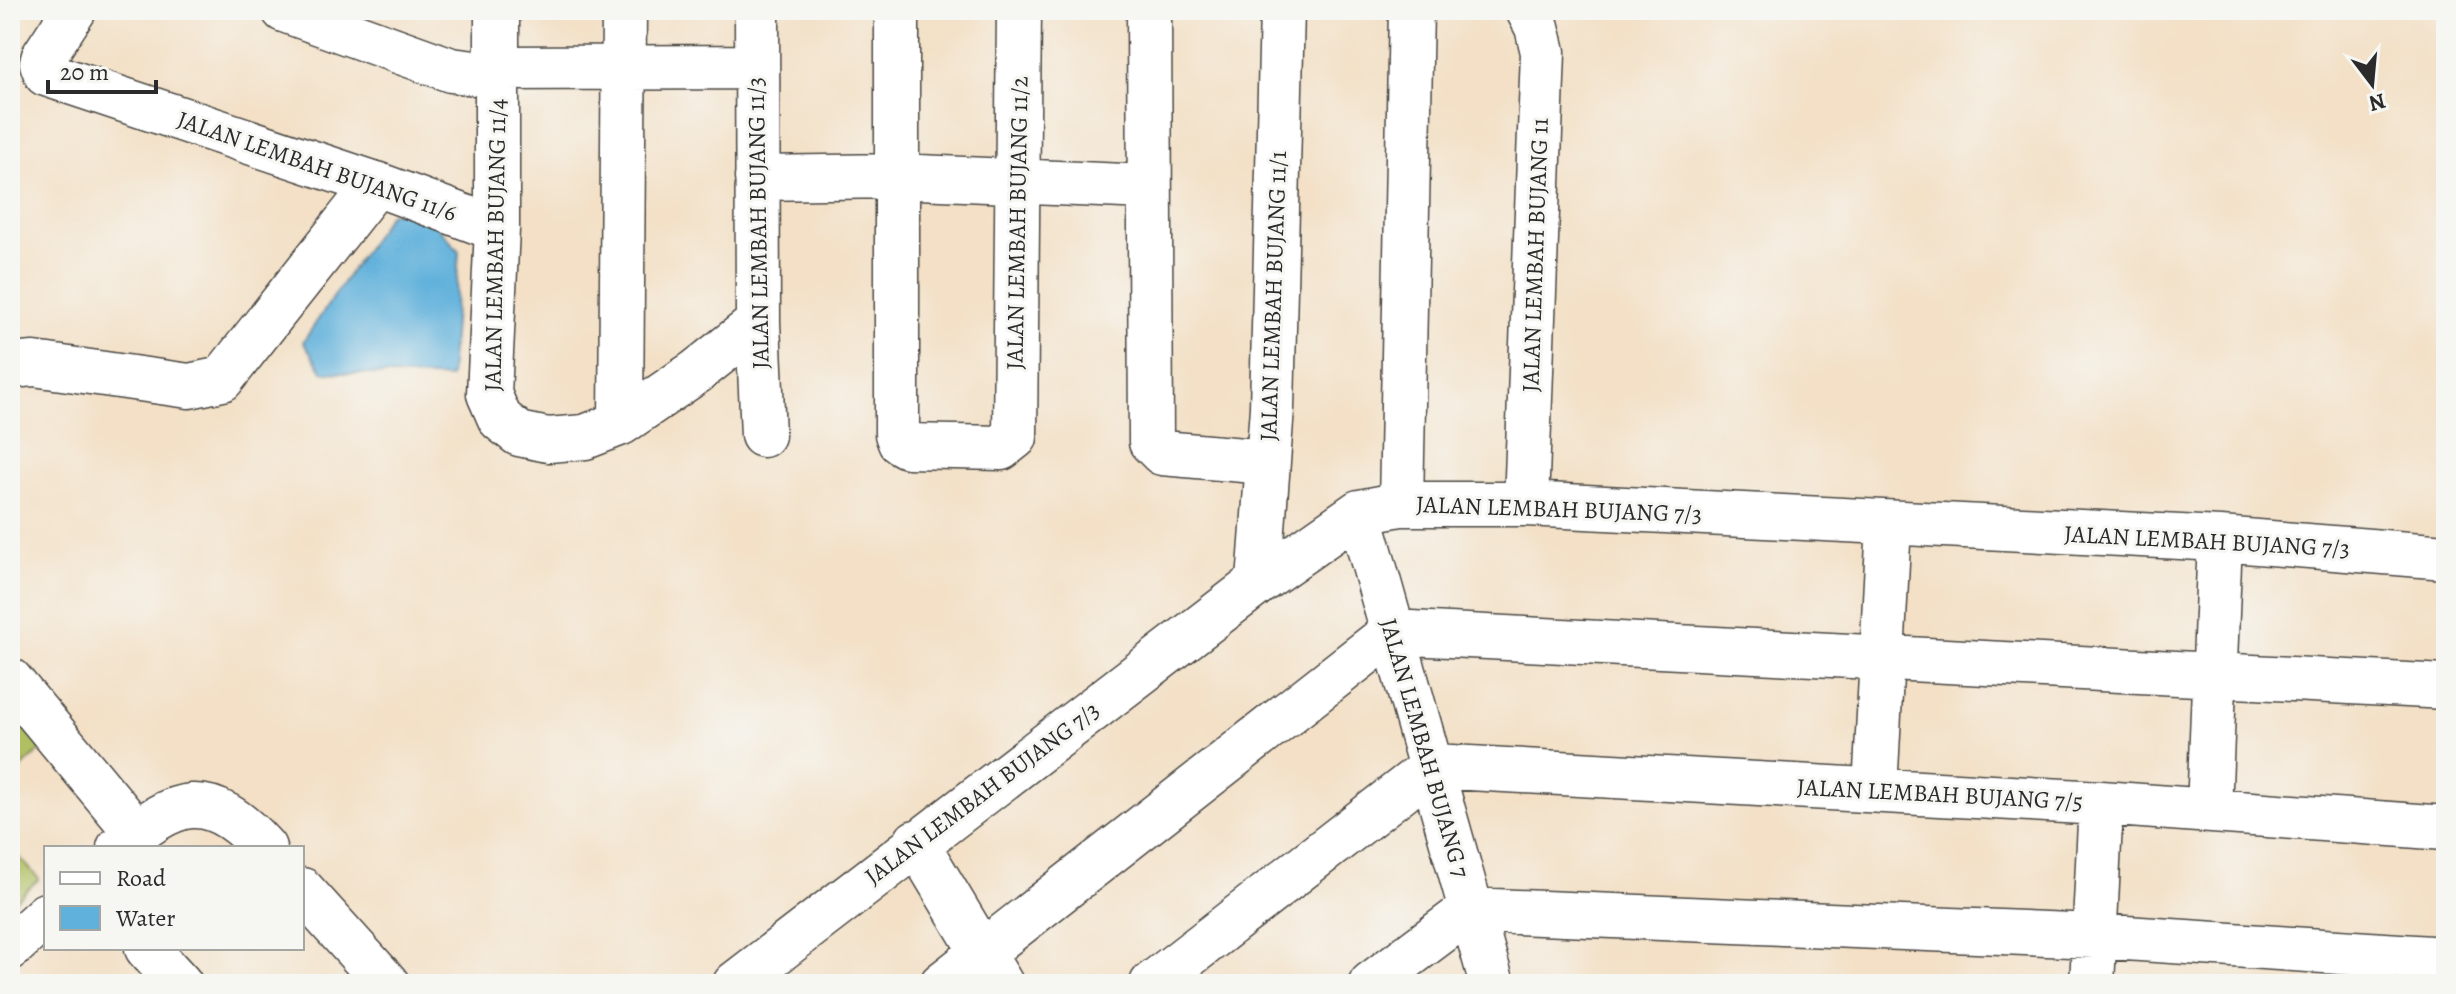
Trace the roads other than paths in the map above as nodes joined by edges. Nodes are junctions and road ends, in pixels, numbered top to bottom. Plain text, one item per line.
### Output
1 (74, 10) edge
2 (284, 10) edge
3 (497, 10) edge
4 (624, 10) edge
5 (757, 10) edge
6 (897, 10) edge
7 (1019, 10) edge
8 (1149, 10) edge
9 (1282, 10) edge
10 (1411, 10) edge
11 (1528, 10) edge
12 (624, 67) junction
13 (755, 67) junction
14 (497, 68) junction
15 (896, 176) junction
16 (757, 178) junction
17 (1016, 183) junction
18 (376, 184) junction
19 (1147, 187) junction
20 (497, 229) junction
21 (758, 323) junction
22 (10, 366) edge
23 (621, 423) junction
24 (763, 435) dead end
25 (1267, 462) junction
26 (1401, 504) junction
27 (1526, 504) junction
28 (1359, 512) junction
29 (1889, 524) junction
30 (2220, 539) junction
31 (2446, 557) edge
32 (1259, 582) junction
33 (1392, 632) junction
34 (1881, 657) junction
35 (2217, 675) junction
36 (10, 680) edge
37 (2446, 687) edge
38 (1433, 766) junction
39 (1875, 790) junction
40 (2101, 803) junction
41 (2209, 810) junction
42 (2446, 828) edge
43 (127, 840) edge
44 (916, 842) junction
45 (262, 846) edge
46 (304, 892) edge
47 (1470, 910) junction
48 (44, 917) edge
49 (2095, 936) junction
50 (10, 948) edge
51 (149, 950) edge
52 (2446, 959) edge
53 (992, 968) edge
54 (180, 984) edge
55 (387, 984) edge
56 (735, 984) edge
57 (942, 984) edge
58 (1152, 984) edge
59 (1371, 984) edge
60 (1492, 984) edge
61 (2092, 984) edge

1 - 18 street, JALAN LEMBAH BUJANG 11/6
2 - 14 street
3 - 14 street, JALAN LEMBAH BUJANG 11/4
4 - 12 street
5 - 13 street, JALAN LEMBAH BUJANG 11/3
6 - 15 street
7 - 17 street, JALAN LEMBAH BUJANG 11/2
8 - 19 street
9 - 25 street, JALAN LEMBAH BUJANG 11/1
10 - 26 street
11 - 27 street, JALAN LEMBAH BUJANG 11
12 - 13 street
12 - 14 street
12 - 23 street
13 - 16 street, JALAN LEMBAH BUJANG 11/3
14 - 20 street, JALAN LEMBAH BUJANG 11/4
15 - 16 street
15 - 17 street
15 - 17 street, JALAN LEMBAH BUJANG 11/2
16 - 21 street, JALAN LEMBAH BUJANG 11/3
17 - 19 street
18 - 20 street, JALAN LEMBAH BUJANG 11/6
18 - 22 street
19 - 25 street
20 - 23 street, JALAN LEMBAH BUJANG 11/4
21 - 23 street, JALAN LEMBAH BUJANG 11/4
21 - 24 street, JALAN LEMBAH BUJANG 11/3
25 - 32 street, JALAN LEMBAH BUJANG 11/1
26 - 27 street, JALAN LEMBAH BUJANG 7/3
26 - 28 street, JALAN LEMBAH BUJANG 7/3
27 - 29 street, JALAN LEMBAH BUJANG 7/3
28 - 32 street, JALAN LEMBAH BUJANG 7/3
28 - 33 street, JALAN LEMBAH BUJANG 7
29 - 30 street, JALAN LEMBAH BUJANG 7/3
29 - 34 street
30 - 31 street, JALAN LEMBAH BUJANG 7/3
30 - 35 street
32 - 44 street, JALAN LEMBAH BUJANG 7/3
33 - 34 street
33 - 38 street, JALAN LEMBAH BUJANG 7
33 - 53 street
34 - 35 street
34 - 39 street
35 - 37 street
35 - 41 street
36 - 43 street
38 - 39 street, JALAN LEMBAH BUJANG 7/5
38 - 47 street, JALAN LEMBAH BUJANG 7
38 - 58 street
39 - 40 street, JALAN LEMBAH BUJANG 7/5
40 - 41 street, JALAN LEMBAH BUJANG 7/5
40 - 49 street
41 - 42 street, JALAN LEMBAH BUJANG 7/5
43 - 45 street
44 - 53 street
44 - 56 street, JALAN LEMBAH BUJANG 7/3
46 - 55 street
47 - 49 street
47 - 59 street
47 - 60 street, JALAN LEMBAH BUJANG 7
48 - 50 street
49 - 52 street
49 - 61 street
51 - 54 street
53 - 57 street

